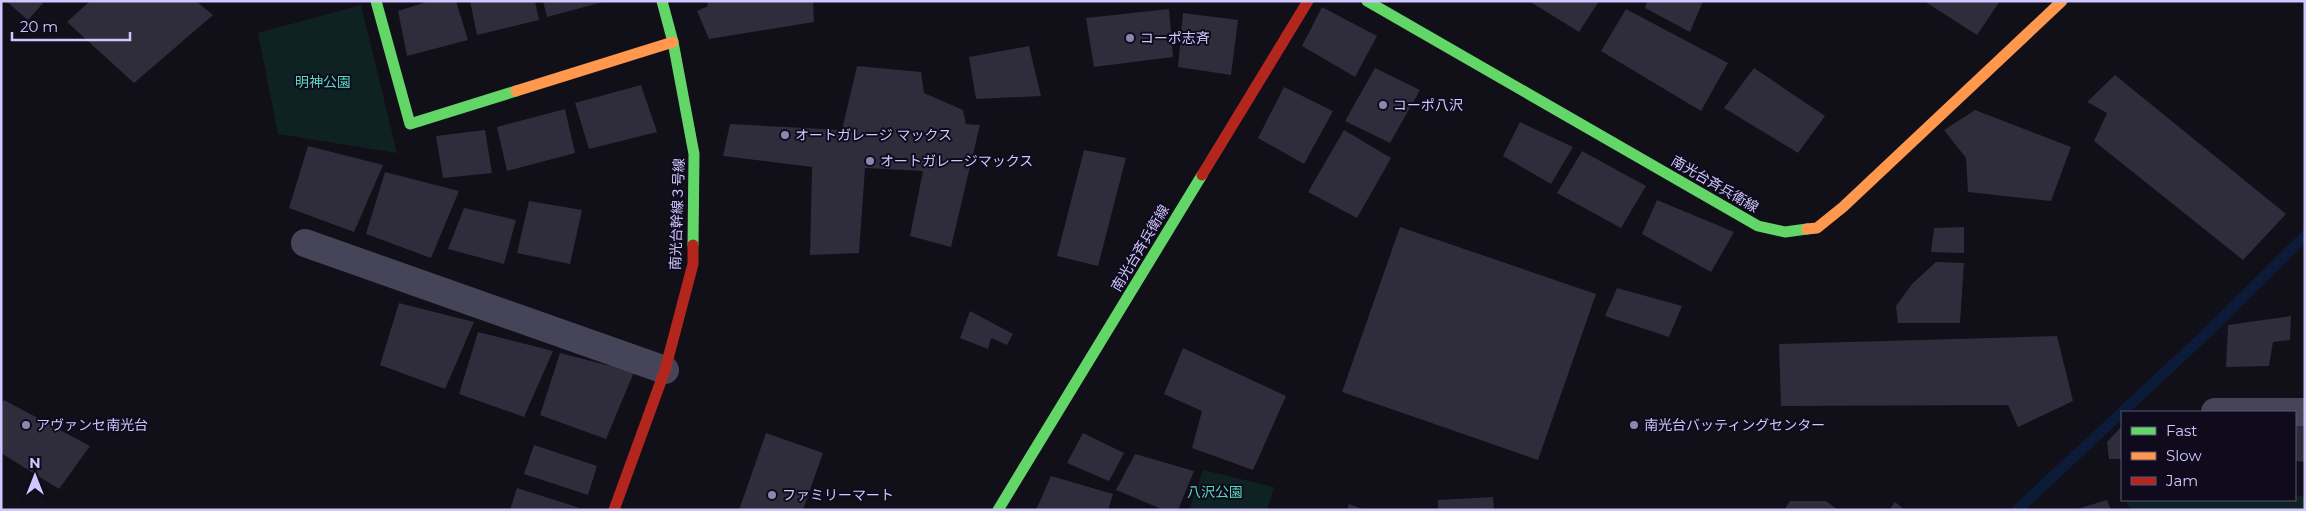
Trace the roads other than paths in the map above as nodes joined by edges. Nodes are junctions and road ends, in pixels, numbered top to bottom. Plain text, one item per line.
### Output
1 (376, 1) edge
2 (662, 1) edge
3 (1308, 1) edge
4 (1367, 1) edge
5 (2062, 1) edge
6 (673, 42) junction
7 (305, 244) dead end
8 (666, 370) junction
9 (614, 510) edge
10 (998, 510) edge

1 - 6 street
2 - 6 street, 南光台幹線３号線
3 - 10 street, 南光台斉兵衛線
4 - 5 street, 南光台斉兵衛線
6 - 8 street, 南光台幹線３号線
7 - 8 street
8 - 9 street, 南光台幹線３号線

